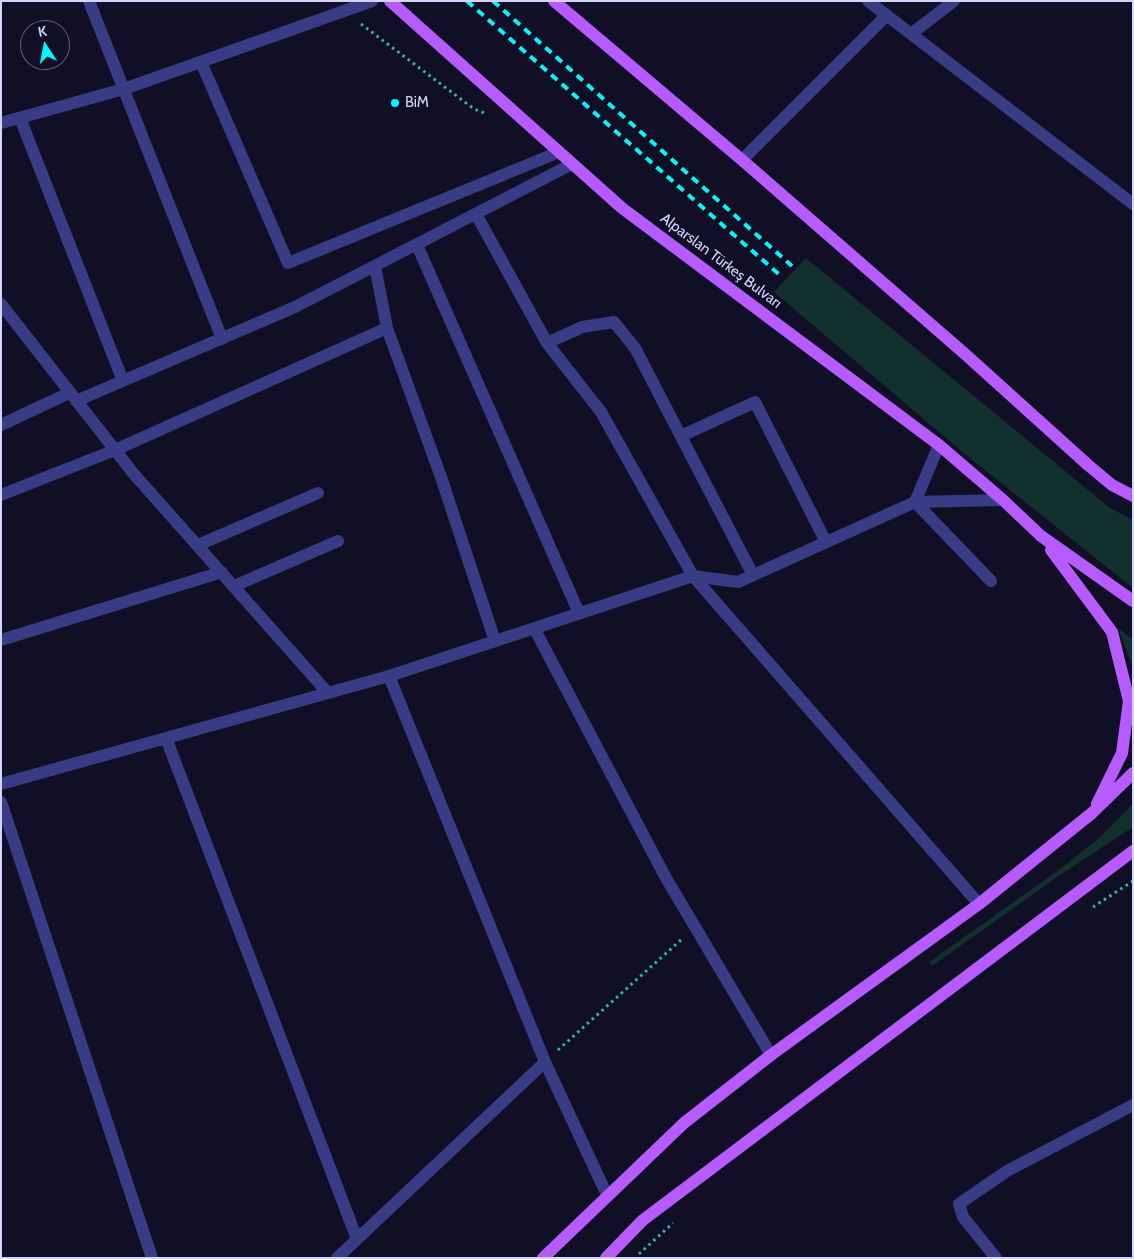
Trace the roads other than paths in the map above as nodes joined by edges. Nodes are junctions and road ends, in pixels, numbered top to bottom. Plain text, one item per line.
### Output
1 (89, 1) edge
2 (372, 1) edge
3 (390, 1) edge
4 (554, 1) edge
5 (868, 1) edge
6 (954, 1) edge
7 (887, 15) junction
8 (911, 34) junction
9 (201, 62) junction
10 (124, 89) junction
11 (20, 118) junction
12 (1, 124) edge
13 (559, 152) junction
14 (742, 160) junction
15 (572, 164) junction
16 (1133, 204) edge
17 (476, 214) junction
18 (417, 244) junction
19 (375, 266) junction
20 (1, 304) edge
21 (387, 328) junction
22 (222, 339) junction
23 (547, 343) junction
24 (123, 381) junction
25 (73, 397) junction
26 (1, 425) edge
27 (681, 436) junction
28 (939, 445) junction
29 (115, 450) junction
30 (318, 493) dead end
31 (1, 495) edge
32 (1133, 496) edge
33 (1003, 500) junction
34 (915, 502) junction
35 (1041, 536) junction
36 (338, 541) dead end
37 (826, 542) junction
38 (198, 545) junction
39 (222, 572) junction
40 (752, 575) junction
41 (693, 576) junction
42 (992, 581) dead end
43 (234, 586) junction
44 (1133, 601) edge
45 (579, 613) junction
46 (534, 628) junction
47 (1, 640) edge
48 (495, 641) junction
49 (389, 676) junction
50 (328, 693) junction
51 (166, 738) junction
52 (1133, 773) edge
53 (1, 784) edge
54 (1, 802) edge
55 (1092, 813) junction
56 (1133, 851) edge
57 (979, 904) junction
58 (771, 1055) junction
59 (545, 1062) junction
60 (1133, 1105) edge
61 (607, 1195) junction
62 (357, 1239) junction
63 (152, 1258) edge
64 (337, 1258) edge
65 (543, 1258) edge
66 (606, 1258) edge
67 (996, 1258) edge

1 - 10 street
2 - 9 street
3 - 13 main road, Alparslan Türkeş Bulvarı
4 - 14 main road
5 - 7 street
6 - 8 street
7 - 8 street
7 - 14 street
8 - 16 street
9 - 10 street
9 - 13 street
10 - 11 street
10 - 22 street
11 - 12 street
11 - 24 street
13 - 15 main road, Alparslan Türkeş Bulvarı
14 - 32 main road
15 - 17 street
15 - 28 main road, Alparslan Türkeş Bulvarı
17 - 18 street
17 - 23 street
18 - 19 street
18 - 45 street
19 - 21 street
19 - 22 street
20 - 25 street
21 - 29 street
21 - 48 street
22 - 24 street
23 - 27 street
23 - 41 street
24 - 25 street
25 - 26 street
25 - 29 street
27 - 37 street
27 - 40 street
28 - 33 main road, Alparslan Türkeş Bulvarı
28 - 34 street
29 - 31 street
29 - 38 street
30 - 38 street
33 - 34 street
33 - 35 main road, Alparslan Türkeş Bulvarı
34 - 37 street
34 - 42 street
35 - 44 main road
35 - 55 main road
36 - 43 street
37 - 40 street
38 - 39 street
39 - 43 street
39 - 47 street
40 - 41 street
41 - 45 street
41 - 57 street
43 - 50 street
45 - 46 street
46 - 48 street
46 - 58 street
48 - 49 street
49 - 50 street
49 - 59 street
50 - 51 street
51 - 53 street
51 - 62 street
52 - 55 main road
54 - 63 street
55 - 57 main road
56 - 66 main road
57 - 58 main road
58 - 61 main road
59 - 61 street
59 - 62 street
60 - 67 street
61 - 65 main road
62 - 64 street

